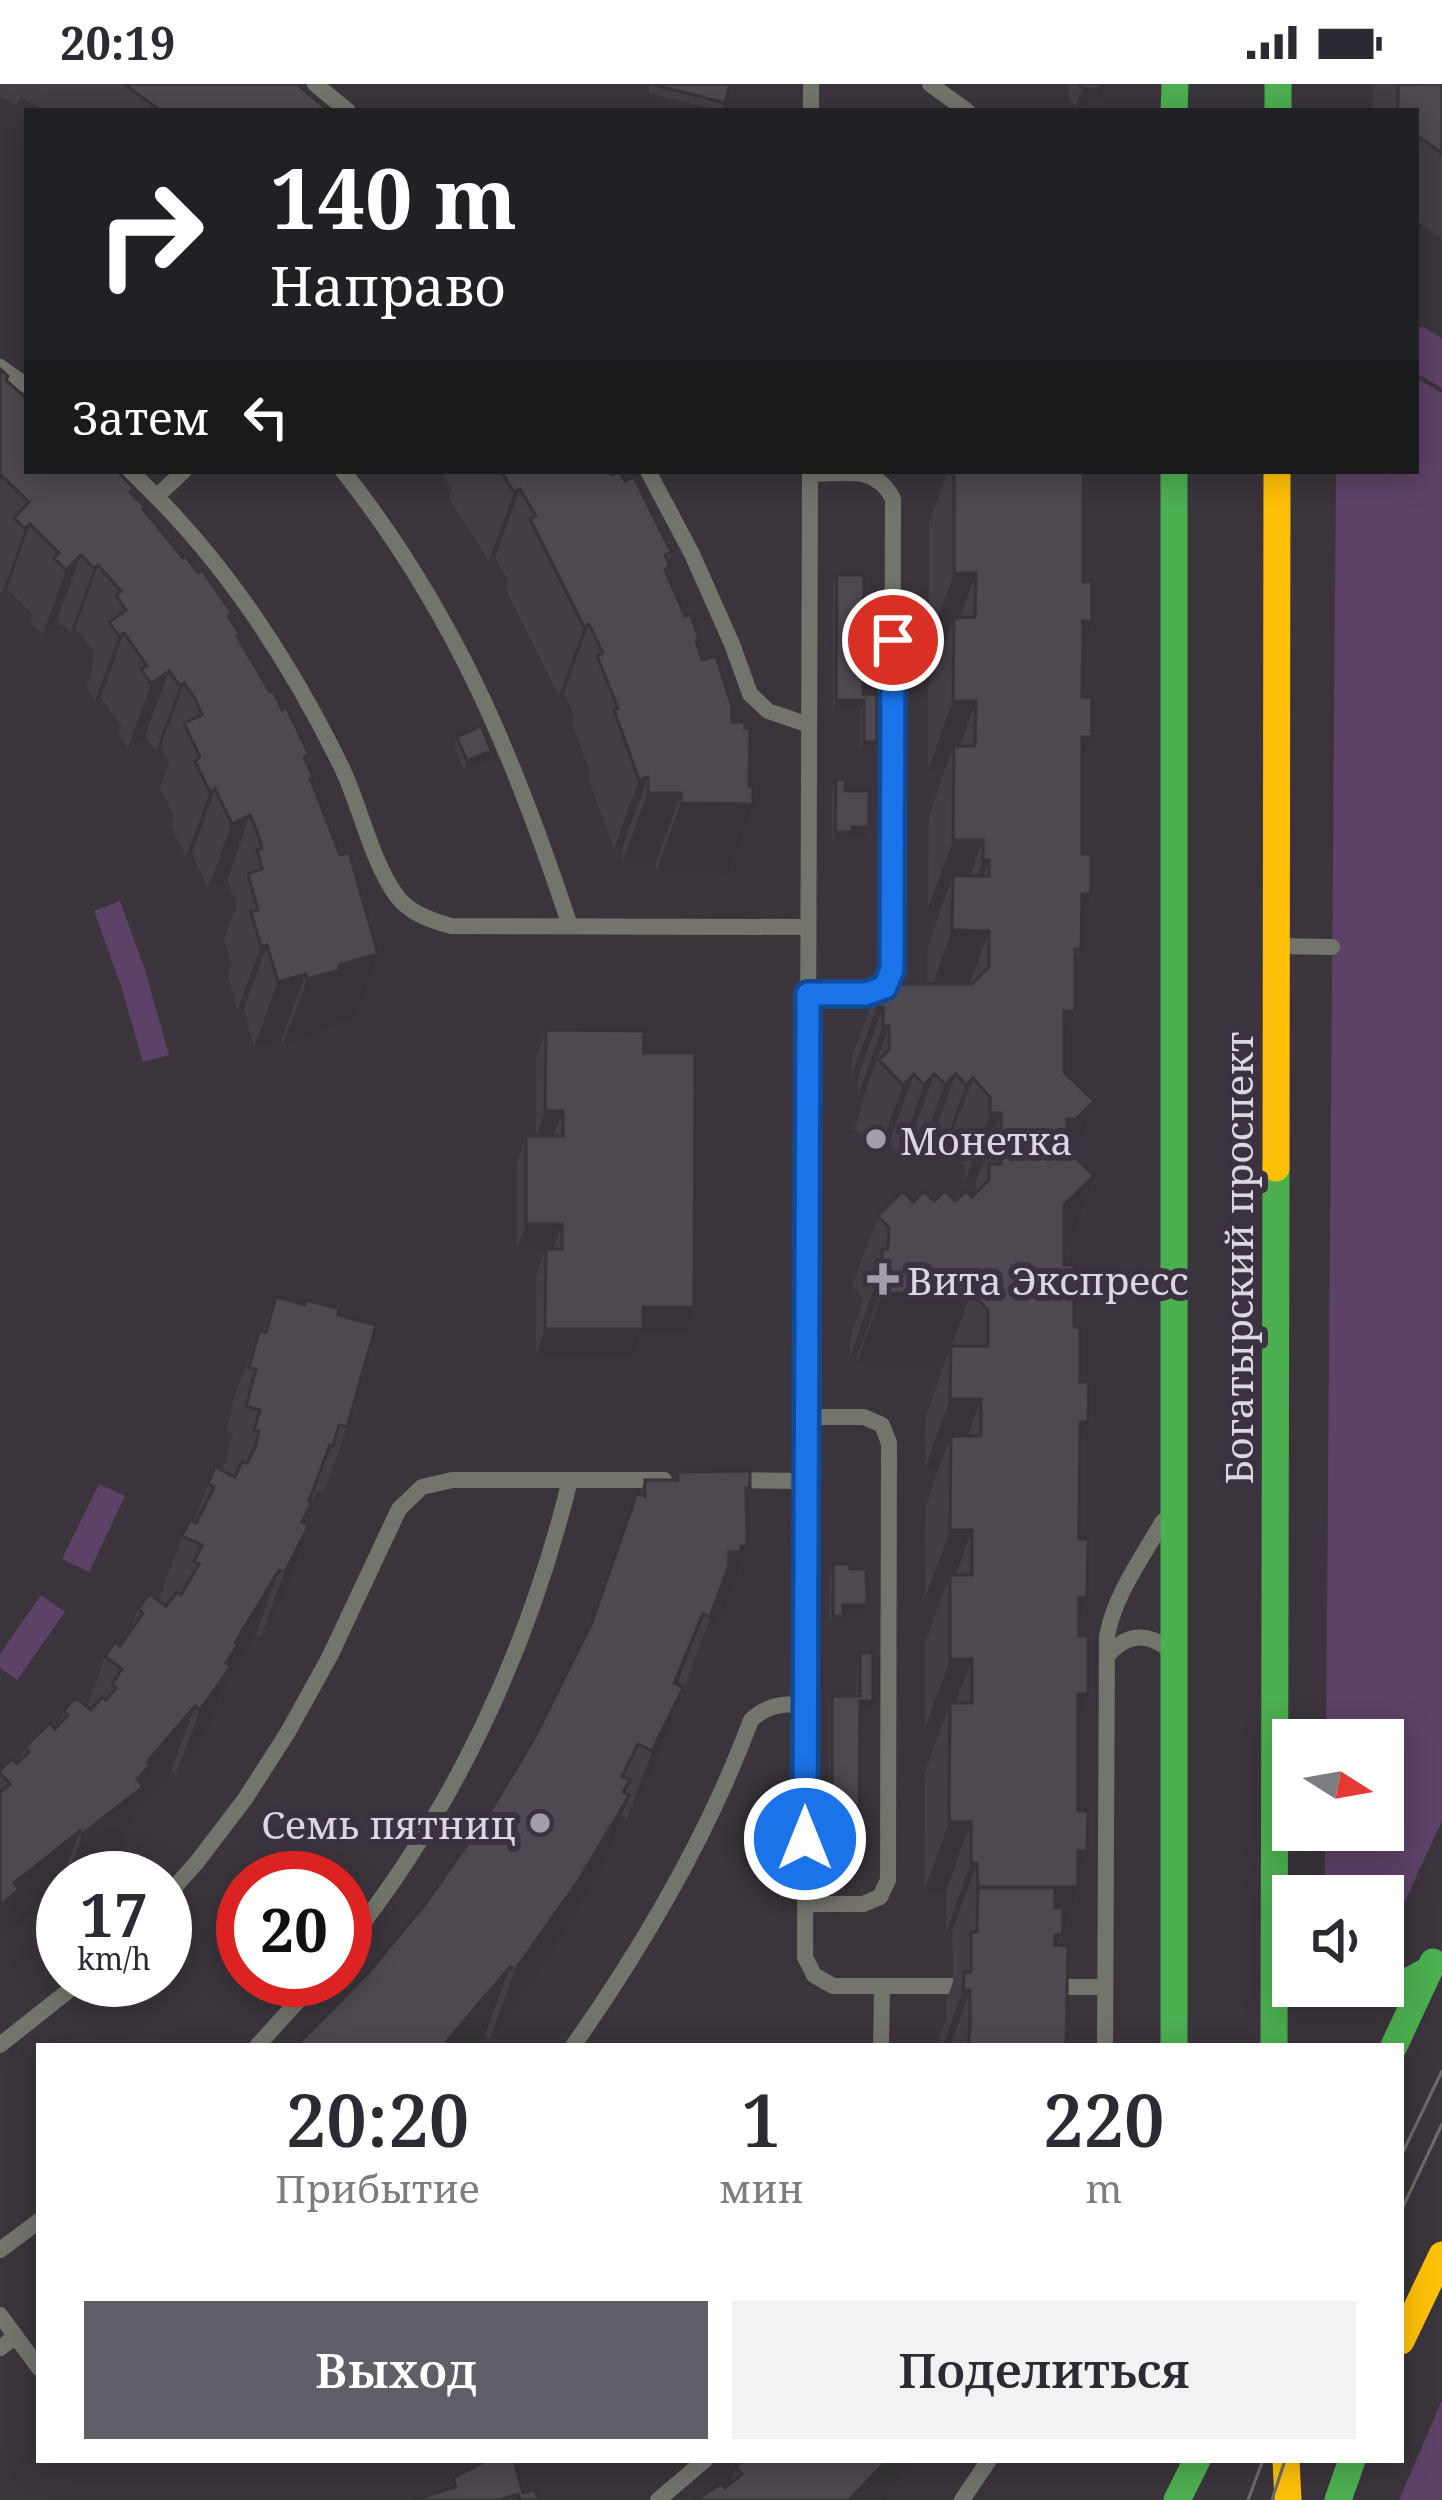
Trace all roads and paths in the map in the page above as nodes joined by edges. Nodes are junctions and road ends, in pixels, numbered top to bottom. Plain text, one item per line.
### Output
1 (315, 84) edge
2 (930, 84) edge
3 (344, 108) edge
4 (963, 108) edge
5 (133, 474) edge
6 (181, 474) edge
7 (345, 474) edge
8 (650, 474) edge
9 (810, 474) edge
10 (868, 474) edge
11 (1174, 474) edge
12 (1277, 474) edge
13 (157, 496) junction
14 (809, 725) junction
15 (570, 926) junction
16 (808, 927) junction
17 (1276, 946) junction
18 (1332, 947) dead end
19 (808, 994) junction
20 (806, 1418) junction
21 (571, 1480) junction
22 (687, 1480) edge
23 (710, 1480) edge
24 (806, 1481) junction
25 (1174, 1502) junction
26 (1106, 1656) junction
27 (1174, 1656) junction
28 (806, 1704) junction
29 (192, 1868) edge
30 (1283, 1875) edge
31 (805, 1904) junction
32 (372, 1909) edge
33 (1442, 1943) edge
34 (1430, 1969) junction
35 (1404, 1985) edge
36 (882, 1986) junction
37 (952, 1986) dead end
38 (1038, 1987) edge
39 (1105, 1987) junction
40 (48, 2007) edge
41 (292, 2007) edge
42 (1278, 2007) edge
43 (260, 2043) edge
44 (575, 2043) edge
45 (881, 2043) edge
46 (1105, 2043) edge
47 (1174, 2043) edge
48 (1274, 2043) edge
49 (1395, 2043) edge
50 (0, 2045) edge
51 (36, 2223) edge
52 (0, 2250) edge
53 (1436, 2267) edge
54 (1404, 2310) edge
55 (0, 2315) edge
56 (1404, 2335) edge
57 (16, 2336) junction
58 (0, 2348) edge
59 (36, 2364) edge
60 (701, 2463) edge
61 (987, 2463) edge
62 (1165, 2463) edge
63 (1196, 2463) edge
64 (1286, 2463) edge
65 (1351, 2463) edge
66 (658, 2500) edge
67 (962, 2500) edge
68 (1164, 2500) edge
69 (1177, 2500) edge
70 (1288, 2500) edge
71 (1338, 2500) edge

1 - 3 lane
2 - 4 lane
5 - 13 lane
6 - 13 lane
7 - 15 lane
8 - 14 lane
9 - 14 lane
10 - 19 lane
11 - 25 main road, Богатырский проспект
12 - 17 main road, Богатырский проспект
13 - 15 lane
14 - 16 lane
15 - 16 lane
16 - 19 lane
17 - 18 lane
17 - 30 main road, Богатырский проспект
19 - 20 lane
20 - 24 lane
20 - 31 lane
21 - 22 lane
21 - 29 lane
21 - 32 lane
23 - 24 lane
24 - 28 lane
25 - 26 lane
25 - 27 main road, Богатырский проспект
26 - 27 lane
26 - 39 lane
27 - 47 main road, Богатырский проспект
28 - 31 lane
28 - 44 lane
31 - 36 lane
33 - 34 main road
34 - 35 main road
34 - 49 main road
36 - 37 lane
36 - 45 lane
38 - 39 lane
39 - 46 lane
40 - 50 lane
41 - 43 lane
42 - 48 main road, Богатырский проспект
51 - 52 lane
53 - 54 main road
53 - 56 main road
55 - 57 lane
57 - 58 lane
57 - 59 lane
60 - 66 lane
61 - 67 lane
62 - 68 main road
63 - 69 main road
64 - 70 main road
65 - 71 main road

